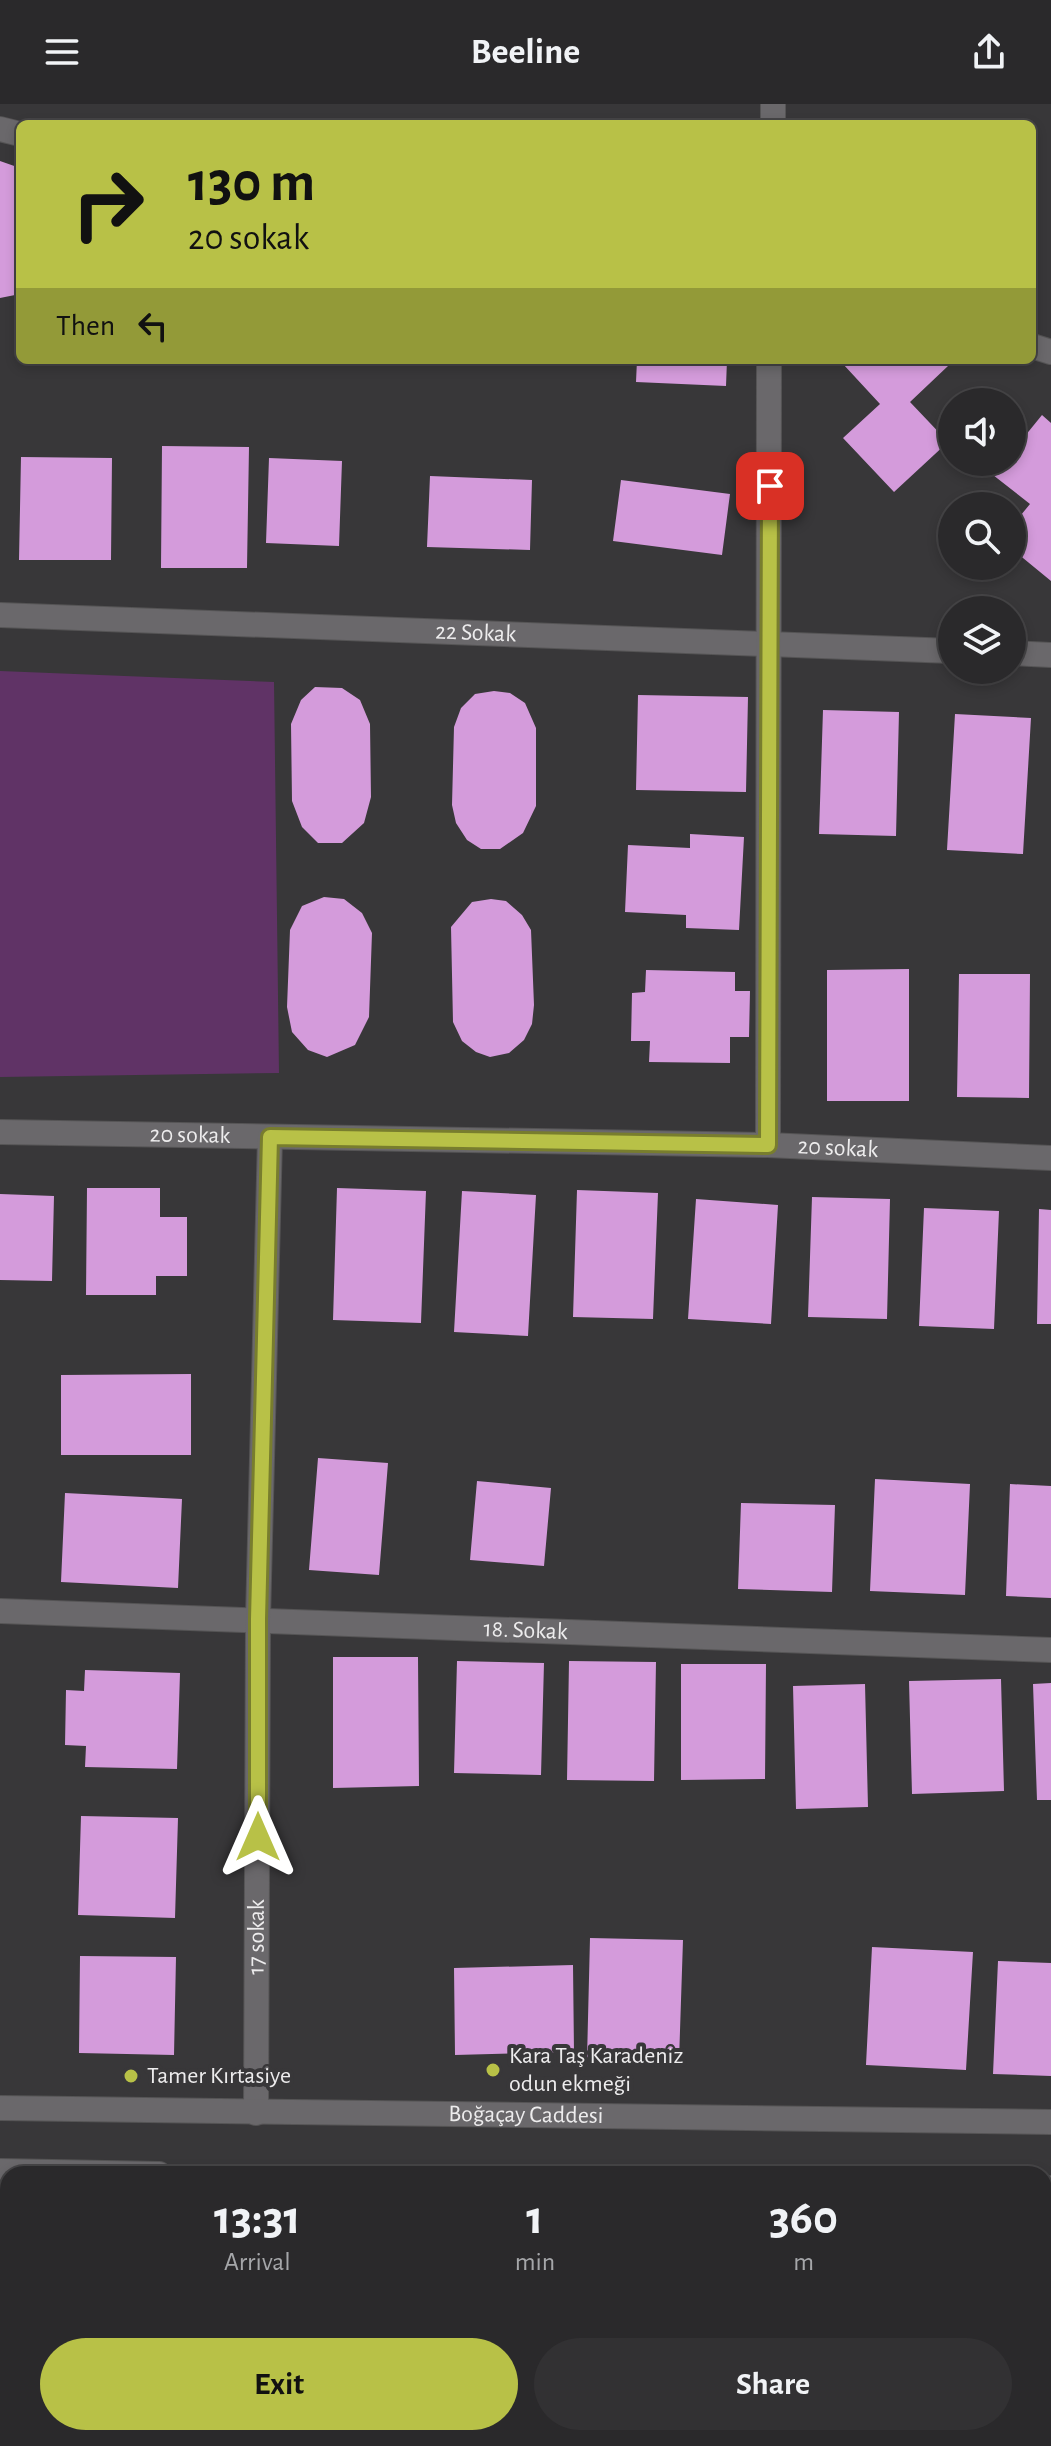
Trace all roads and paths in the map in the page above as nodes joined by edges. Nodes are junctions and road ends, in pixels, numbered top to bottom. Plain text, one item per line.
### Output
1 (769, 364) edge
2 (0, 615) edge
3 (770, 643) junction
4 (938, 650) edge
5 (1026, 654) edge
6 (1051, 655) edge
7 (0, 1132) edge
8 (270, 1137) junction
9 (768, 1145) junction
10 (1051, 1158) edge
11 (0, 1611) edge
12 (258, 1619) junction
13 (1051, 1650) edge
14 (0, 2108) edge
15 (256, 2113) junction
16 (1051, 2122) edge

1 - 3 street
2 - 3 street, 22 Sokak
3 - 4 street, 22 Sokak
3 - 9 street
5 - 6 street
7 - 8 street, 20 sokak
8 - 9 street, 20 sokak
8 - 12 street, 17 sokak
9 - 10 street, 20 sokak
11 - 12 street, 18. Sokak
12 - 13 street, 18. Sokak
12 - 15 street, 17 sokak
14 - 15 street, Boğaçay Caddesi
15 - 16 street, Boğaçay Caddesi

